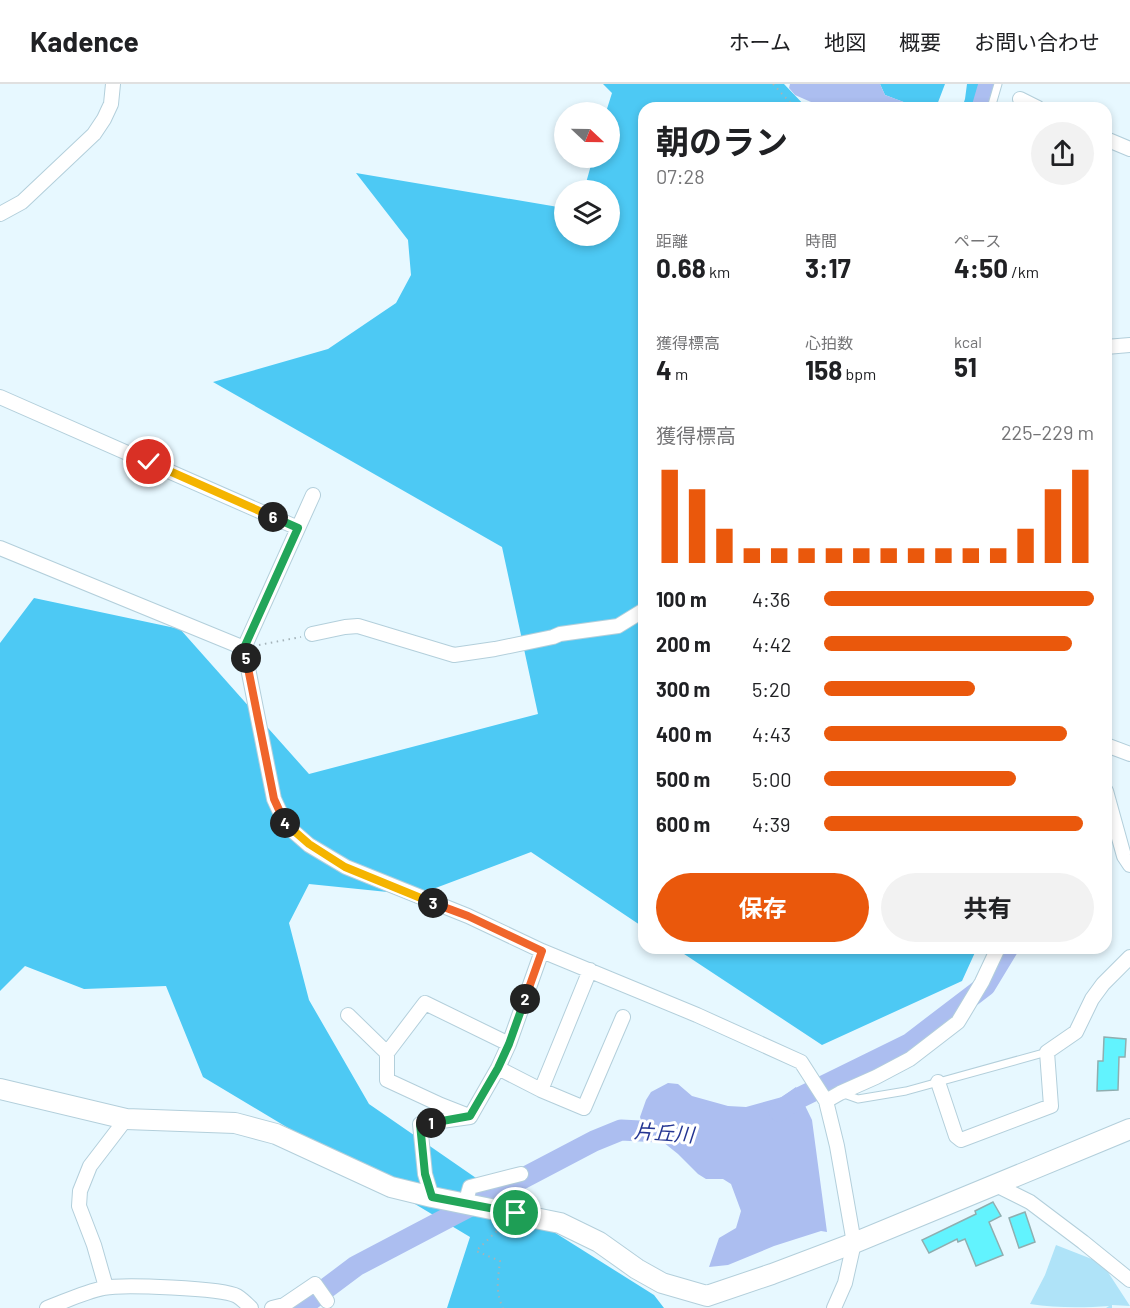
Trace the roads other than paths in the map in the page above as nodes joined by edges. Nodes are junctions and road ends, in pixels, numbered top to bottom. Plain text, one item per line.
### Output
1 (112, 84) edge
2 (998, 84) edge
3 (1020, 99) dead end
4 (993, 102) edge
5 (1026, 102) edge
6 (1112, 142) edge
7 (1130, 149) edge
8 (0, 214) edge
9 (1130, 345) edge
10 (1112, 347) edge
11 (0, 397) edge
12 (313, 495) dead end
13 (298, 528) junction
14 (0, 548) edge
15 (638, 614) edge
16 (312, 634) road end
17 (244, 648) junction
18 (1112, 747) edge
19 (1130, 754) edge
20 (1112, 813) edge
21 (1130, 865) edge
22 (542, 951) junction
23 (995, 954) edge
24 (1130, 957) edge
25 (590, 970) junction
26 (348, 1015) dead end
27 (623, 1017) dead end
28 (509, 1044) junction
29 (1047, 1052) junction
30 (387, 1053) junction
31 (498, 1068) junction
32 (938, 1082) junction
33 (0, 1089) edge
34 (541, 1090) junction
35 (840, 1093) junction
36 (826, 1101) junction
37 (470, 1116) junction
38 (126, 1119) junction
39 (1130, 1129) edge
40 (521, 1174) dead end
41 (996, 1185) junction
42 (432, 1197) junction
43 (465, 1204) junction
44 (854, 1243) junction
45 (1130, 1280) edge
46 (106, 1287) junction
47 (327, 1305) edge
48 (47, 1308) edge
49 (251, 1308) edge
50 (272, 1308) edge
51 (834, 1308) edge

1 - 8 street
2 - 4 lane
3 - 5 street
6 - 7 street
9 - 10 street
11 - 13 street
12 - 13 street
13 - 17 street
14 - 17 street
15 - 16 street
17 - 22 street
18 - 19 street
20 - 21 street
22 - 25 street
22 - 28 street
23 - 35 street
24 - 29 street
25 - 34 street
25 - 36 street
26 - 30 street
27 - 34 street
28 - 30 street
28 - 31 street
29 - 32 lane
29 - 32 street
30 - 37 street
31 - 34 street
31 - 37 street
32 - 35 lane
33 - 38 street
35 - 36 street
36 - 44 street
37 - 42 street
38 - 42 street
38 - 46 street
39 - 41 street
40 - 43 street
41 - 44 street
41 - 45 street
42 - 43 street
43 - 44 street
44 - 51 street
46 - 48 street
46 - 49 street
47 - 50 street

